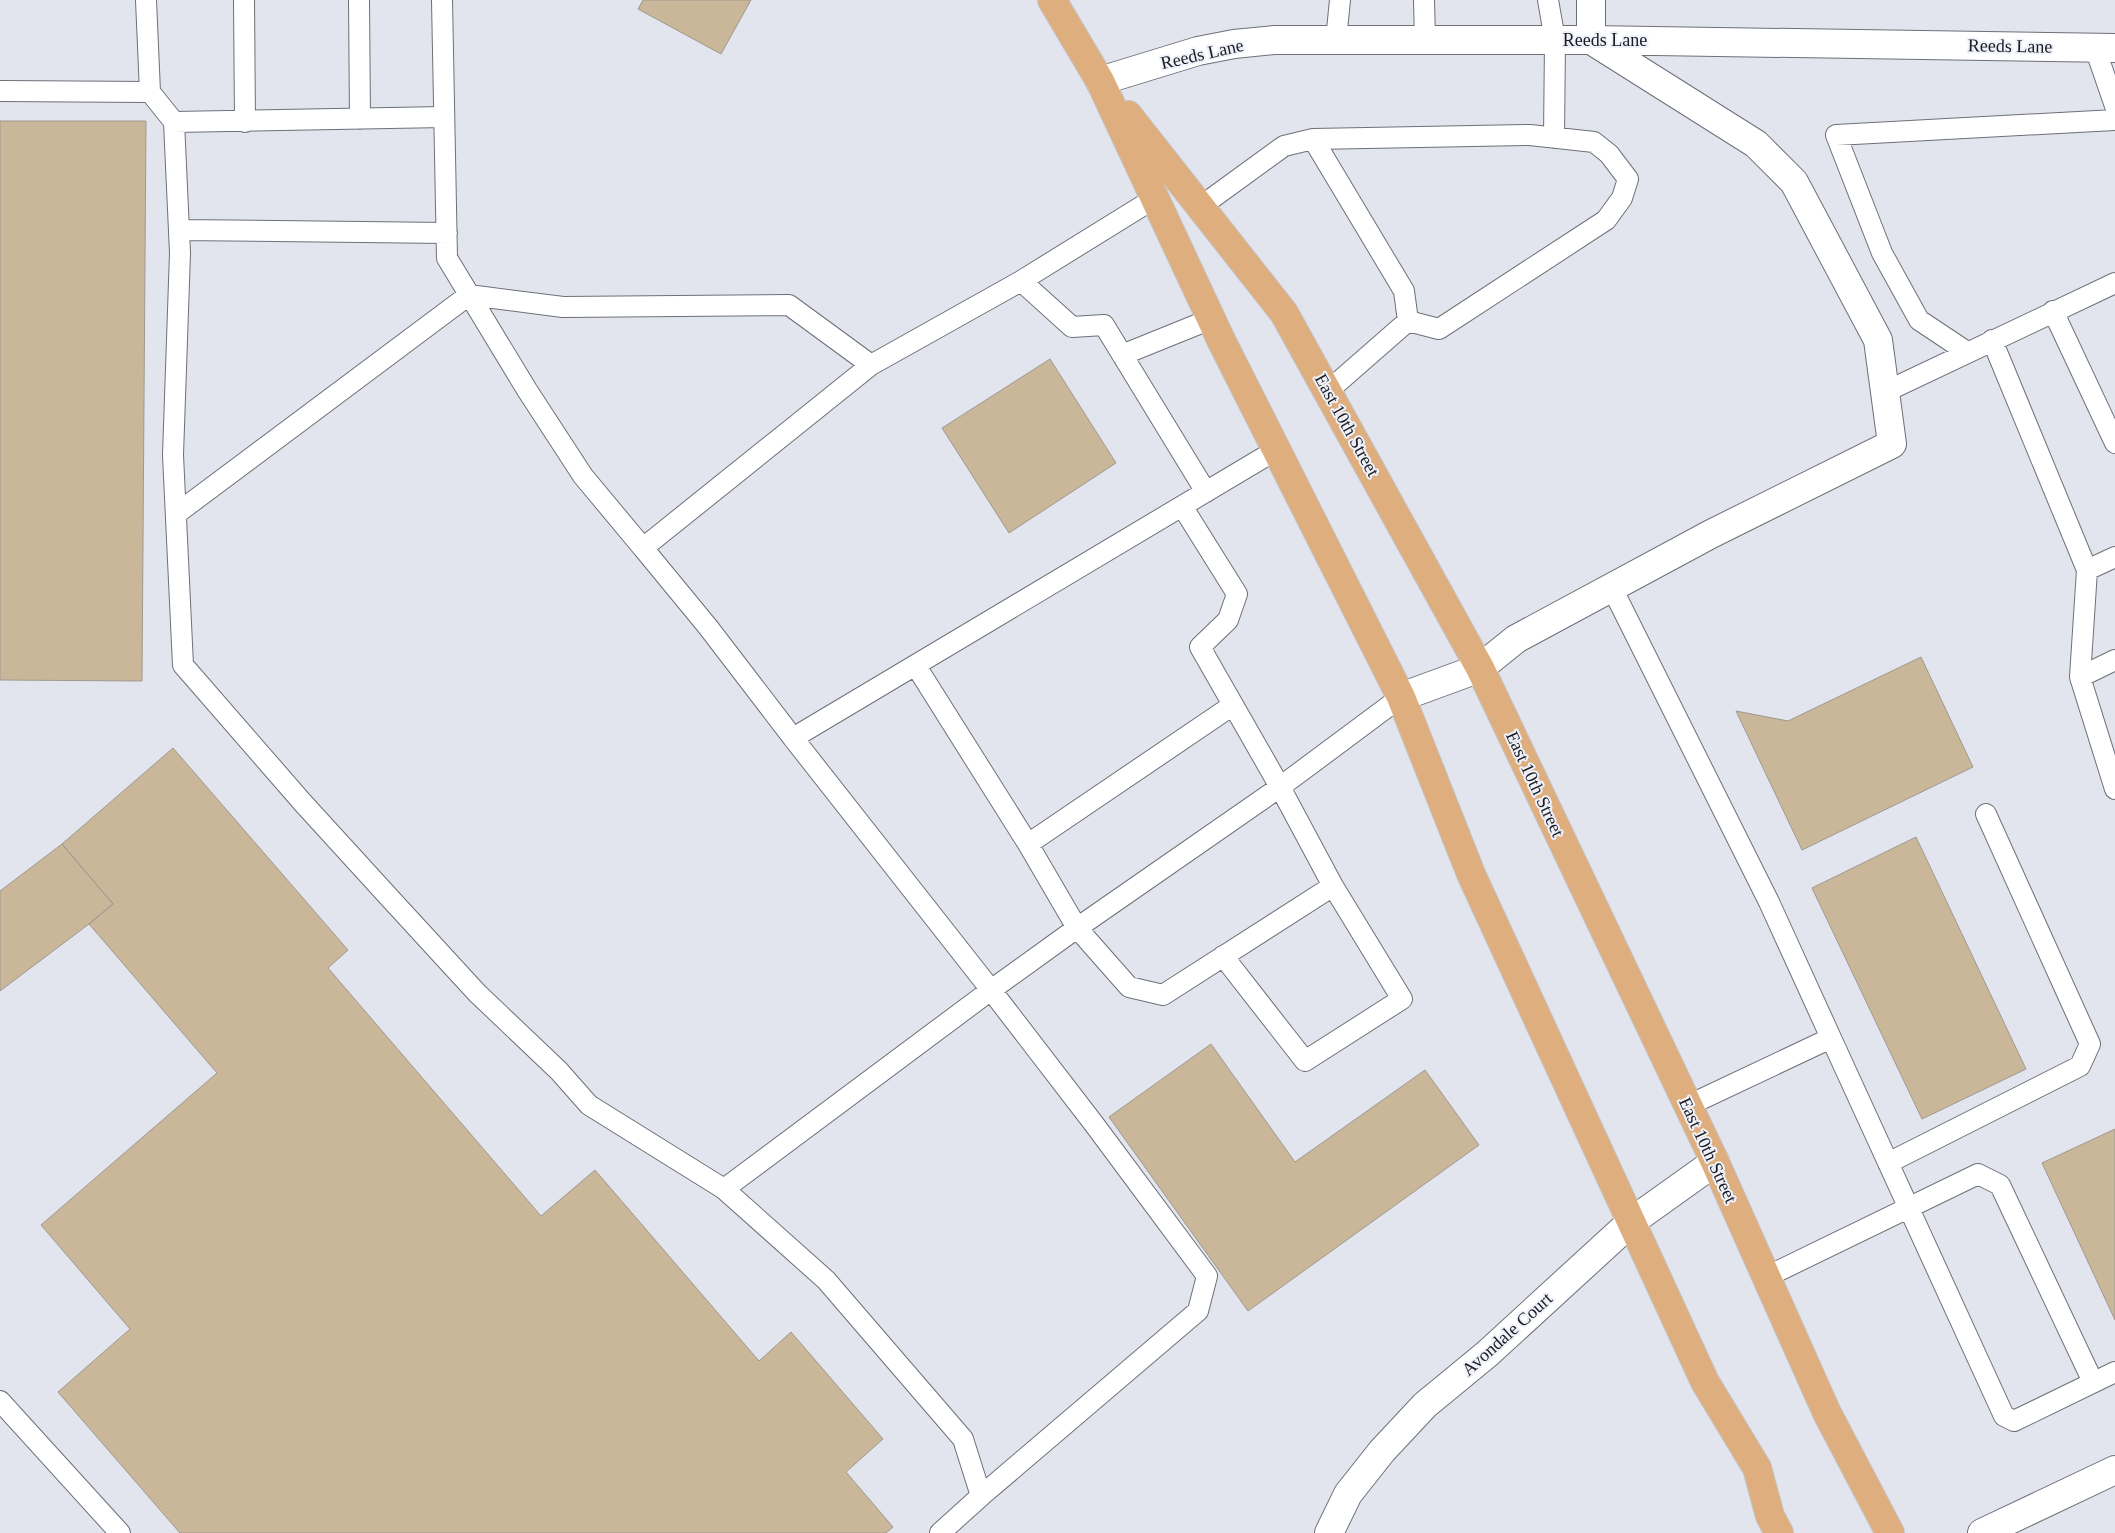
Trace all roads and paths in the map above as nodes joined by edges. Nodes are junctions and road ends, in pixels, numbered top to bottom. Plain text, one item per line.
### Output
1 (146, 0) edge
2 (244, 0) edge
3 (359, 0) edge
4 (442, 0) edge
5 (1052, 0) edge
6 (1340, 0) edge
7 (1424, 0) edge
8 (1548, 0) edge
9 (1591, 0) edge
10 (1336, 40) junction
11 (1425, 40) junction
12 (1555, 40) junction
13 (1591, 40) junction
14 (2105, 48) edge
15 (1100, 81) junction
16 (0, 91) edge
17 (150, 92) junction
18 (2115, 106) edge
19 (444, 117) junction
20 (360, 119) junction
21 (2115, 120) edge
22 (174, 122) junction
23 (245, 122) junction
24 (1554, 138) junction
25 (1313, 139) junction
26 (1155, 198) junction
27 (1200, 206) junction
28 (179, 230) junction
29 (447, 233) junction
30 (1021, 281) junction
31 (2113, 287) edge
32 (469, 295) junction
33 (2054, 311) junction
34 (1211, 320) junction
35 (1408, 321) junction
36 (1992, 340) junction
37 (1966, 352) junction
38 (1122, 355) junction
39 (871, 365) junction
40 (1328, 391) junction
41 (1885, 392) junction
42 (2115, 443) edge
43 (1276, 450) junction
44 (1206, 492) junction
45 (1182, 506) junction
46 (176, 514) junction
47 (644, 548) junction
48 (2115, 557) edge
49 (2087, 570) junction
50 (1612, 588) junction
51 (2115, 660) edge
52 (916, 666) junction
53 (1480, 668) junction
54 (2080, 677) junction
55 (1400, 697) junction
56 (1233, 706) junction
57 (793, 738) junction
58 (1280, 787) junction
59 (2115, 788) edge
60 (1986, 814) dead end
61 (1028, 844) junction
62 (1333, 886) junction
63 (1077, 928) junction
64 (1223, 956) junction
65 (991, 990) junction
66 (1831, 1038) junction
67 (1687, 1106) junction
68 (1715, 1162) junction
69 (1888, 1163) junction
70 (724, 1190) junction
71 (1908, 1206) junction
72 (1631, 1222) junction
73 (1766, 1277) junction
74 (2115, 1372) edge
75 (2093, 1382) junction
76 (0, 1401) edge
77 (2115, 1470) edge
78 (981, 1496) junction
79 (120, 1533) edge
80 (940, 1533) edge
81 (1329, 1533) edge
82 (1779, 1533) edge
83 (1890, 1533) edge
84 (1982, 1533) edge

1 - 17 lane
2 - 23 lane
3 - 20 lane
4 - 19 lane
5 - 15 main road, East 10th Street
6 - 10 lane
7 - 11 lane
8 - 12 lane
9 - 13 street
10 - 11 street, Reeds Lane
10 - 15 street, Reeds Lane
11 - 12 street, Reeds Lane
12 - 13 street, Reeds Lane
12 - 24 lane
13 - 14 street, Reeds Lane
13 - 41 street
14 - 18 lane
15 - 26 main road, East 10th Street
15 - 27 main road, East 10th Street
16 - 17 lane
17 - 22 lane
19 - 20 lane
19 - 29 lane
20 - 23 lane
21 - 37 lane
22 - 23 lane
22 - 28 lane
24 - 25 lane
24 - 35 lane
25 - 27 lane
25 - 35 lane
26 - 30 lane
26 - 34 main road, East 10th Street
27 - 40 main road, East 10th Street
28 - 29 lane
28 - 46 lane
29 - 32 lane
30 - 38 lane
30 - 39 lane
31 - 33 lane
32 - 39 lane
32 - 46 lane
32 - 47 lane
33 - 36 lane
33 - 42 lane
34 - 38 lane
34 - 43 main road, East 10th Street
35 - 40 lane
36 - 37 lane
36 - 49 lane
37 - 41 lane
38 - 44 lane
39 - 47 lane
40 - 53 main road, East 10th Street
41 - 50 street
43 - 44 lane
43 - 55 main road, East 10th Street
44 - 45 lane
45 - 52 lane
45 - 56 lane
46 - 70 lane
47 - 57 lane
48 - 49 lane
49 - 54 lane
50 - 53 street
50 - 66 lane
51 - 54 lane
52 - 57 lane
52 - 61 lane
53 - 55 street
53 - 67 main road, East 10th Street
54 - 59 lane
55 - 58 lane
55 - 72 main road, East 10th Street
56 - 58 lane
56 - 61 lane
57 - 65 lane
58 - 62 lane
58 - 63 lane
60 - 69 lane
61 - 63 lane
62 - 64 lane
62 - 64 lane
63 - 64 lane
63 - 65 lane
65 - 70 lane
65 - 78 lane
66 - 67 lane
66 - 69 lane
67 - 68 main road, East 10th Street
68 - 72 street, Avondale Court
68 - 73 main road, East 10th Street
69 - 71 lane
70 - 78 lane
71 - 73 lane
71 - 75 lane
71 - 75 lane
72 - 81 street, Avondale Court
72 - 82 main road, East 10th Street
73 - 83 main road, East 10th Street
74 - 75 lane
76 - 79 lane
77 - 84 street
78 - 80 lane

